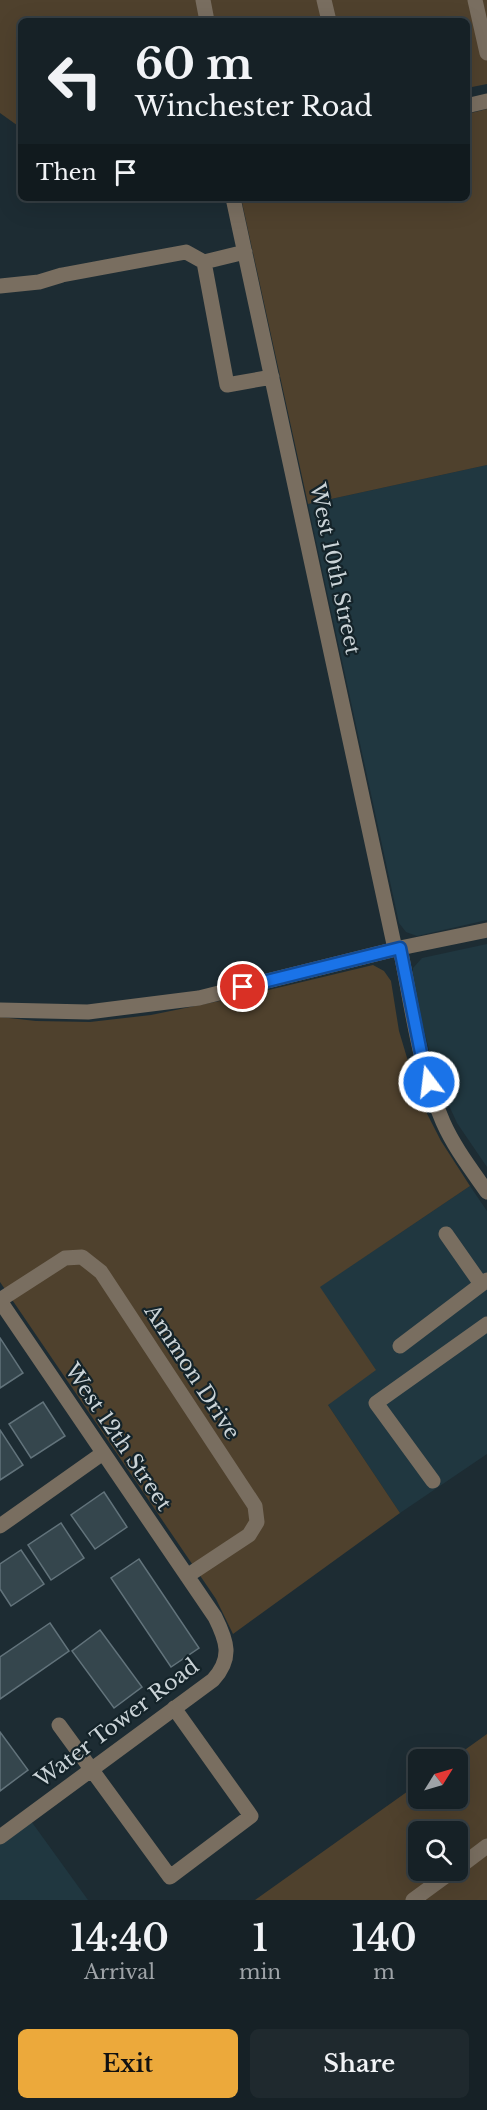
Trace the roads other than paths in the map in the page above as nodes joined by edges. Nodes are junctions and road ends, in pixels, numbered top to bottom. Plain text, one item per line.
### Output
1 (203, 0) edge
2 (324, 0) edge
3 (476, 0) edge
4 (206, 18) edge
5 (328, 18) edge
6 (487, 53) edge
7 (487, 101) edge
8 (470, 105) edge
9 (234, 201) edge
10 (245, 252) junction
11 (204, 262) junction
12 (0, 286) edge
13 (272, 377) junction
14 (487, 930) edge
15 (398, 948) junction
16 (0, 1010) edge
17 (487, 1192) edge
18 (446, 1234) dead end
19 (484, 1282) edge
20 (0, 1301) edge
21 (487, 1324) edge
22 (400, 1347) dead end
23 (103, 1453) junction
24 (433, 1481) dead end
25 (0, 1526) edge
26 (187, 1576) junction
27 (201, 1596) joint
28 (174, 1708) junction
29 (59, 1725) dead end
30 (91, 1770) junction
31 (0, 1837) edge
32 (487, 1846) edge
33 (468, 1860) edge
34 (439, 1881) edge
35 (413, 1900) edge

1 - 4 street
2 - 5 street
3 - 6 street
7 - 8 street
9 - 10 street, West 10th Street
10 - 11 street
10 - 13 street, West 10th Street
11 - 12 street
11 - 13 street
13 - 15 street, West 10th Street
14 - 15 street
15 - 16 street
15 - 17 street, West 10th Street
18 - 19 street
19 - 22 street
20 - 23 street, West 12th Street
20 - 26 street, Ammon Drive
21 - 24 street
23 - 25 street
23 - 26 street, West 12th Street
26 - 27 street, West 12th Street
27 - 28 street, Water Tower Road
28 - 30 street, Water Tower Road
28 - 30 street
29 - 30 street
30 - 31 street, Water Tower Road
32 - 33 street
34 - 35 street

